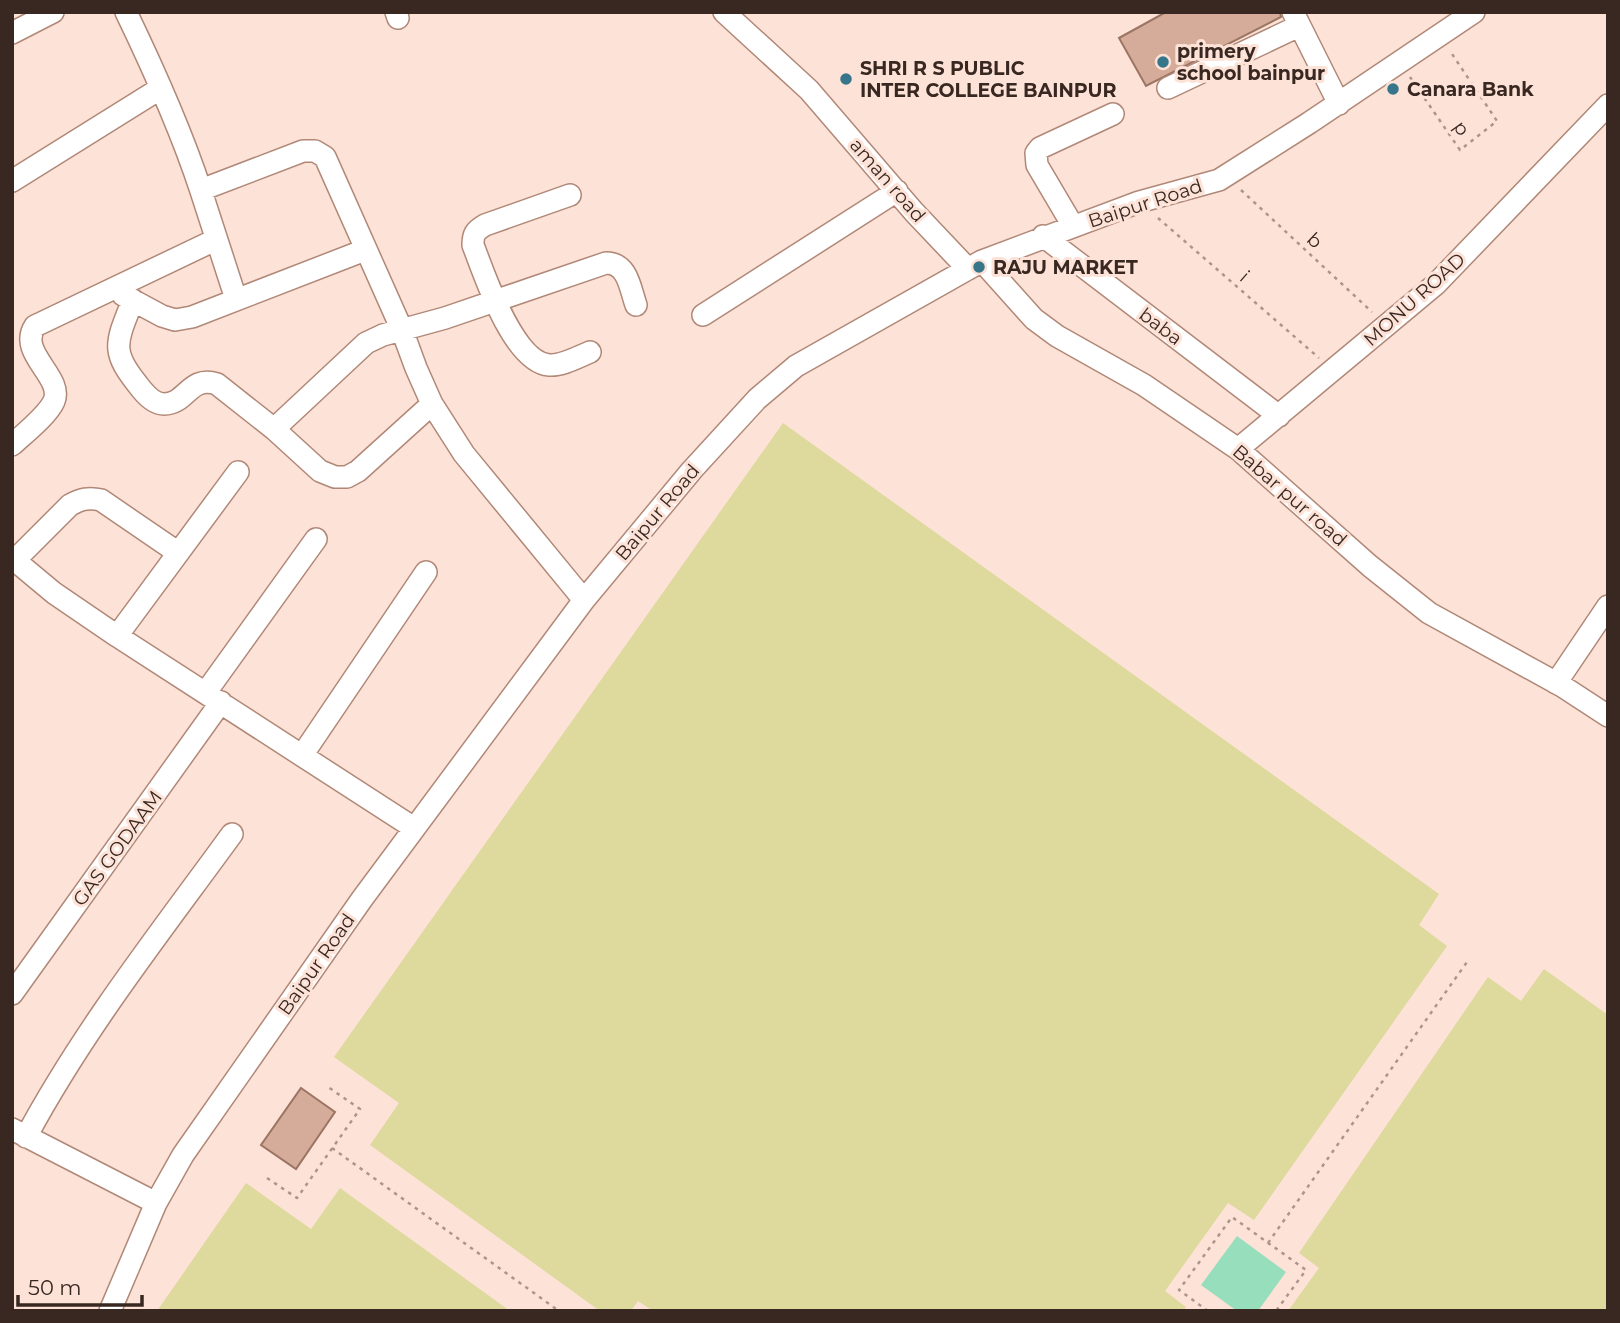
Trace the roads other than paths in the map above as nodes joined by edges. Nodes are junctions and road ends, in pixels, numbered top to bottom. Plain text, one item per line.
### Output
1 (53, 12) edge
2 (126, 12) edge
3 (724, 12) edge
4 (1474, 12) edge
5 (1296, 19) edge
6 (12, 33) edge
7 (161, 88) junction
8 (1168, 88) dead end
9 (1339, 104) junction
10 (1608, 105) edge
11 (1114, 114) dead end
12 (12, 181) edge
13 (201, 190) junction
14 (897, 191) junction
15 (570, 195) dead end
16 (1073, 226) junction
17 (1043, 236) junction
18 (215, 240) junction
19 (365, 250) junction
20 (975, 265) junction
21 (111, 288) junction
22 (236, 299) junction
23 (133, 300) junction
24 (495, 301) junction
25 (636, 305) dead end
26 (704, 315) dead end
27 (402, 330) junction
28 (590, 352) dead end
29 (432, 404) junction
30 (1279, 416) junction
31 (274, 429) junction
32 (12, 444) edge
33 (1238, 449) junction
34 (238, 472) dead end
35 (316, 539) dead end
36 (177, 552) junction
37 (13, 561) edge
38 (426, 572) dead end
39 (584, 600) junction
40 (1608, 606) edge
41 (117, 636) junction
42 (1556, 683) junction
43 (214, 697) junction
44 (1608, 716) edge
45 (303, 754) junction
46 (414, 828) junction
47 (232, 834) dead end
48 (13, 993) edge
49 (19, 1133) edge
50 (156, 1203) junction
51 (110, 1311) edge

1 - 6 street
2 - 7 street
3 - 14 street, aman road
4 - 9 street, Baipur Road
5 - 8 street
5 - 9 street
7 - 12 street
7 - 13 street
9 - 16 street, Baipur Road
10 - 30 street, MONU ROAD
11 - 16 street
13 - 18 street
13 - 19 street
14 - 20 street, aman road
14 - 26 street
15 - 24 street
16 - 17 street, Baipur Road
17 - 20 street, Baipur Road
17 - 30 street, baba
18 - 21 street
18 - 22 street
19 - 22 street
19 - 27 street
20 - 33 street, Babar pur road
20 - 39 street, Baipur Road
21 - 23 street
21 - 32 street
22 - 23 street
23 - 31 street
24 - 25 street
24 - 27 street
24 - 28 street
27 - 29 street
27 - 31 street
29 - 31 street
29 - 39 street
30 - 33 street, MONU ROAD
33 - 42 street, Babar pur road
34 - 36 street
35 - 43 street, GAS GODAAM
36 - 37 street
36 - 41 street
37 - 41 street
38 - 45 street
39 - 46 street, Baipur Road
40 - 42 street
41 - 43 street
42 - 44 street, Babar pur road
43 - 45 street
43 - 48 street, GAS GODAAM
45 - 46 street
46 - 50 street, Baipur Road
47 - 49 street
49 - 50 street
50 - 51 street, Baipur Road

